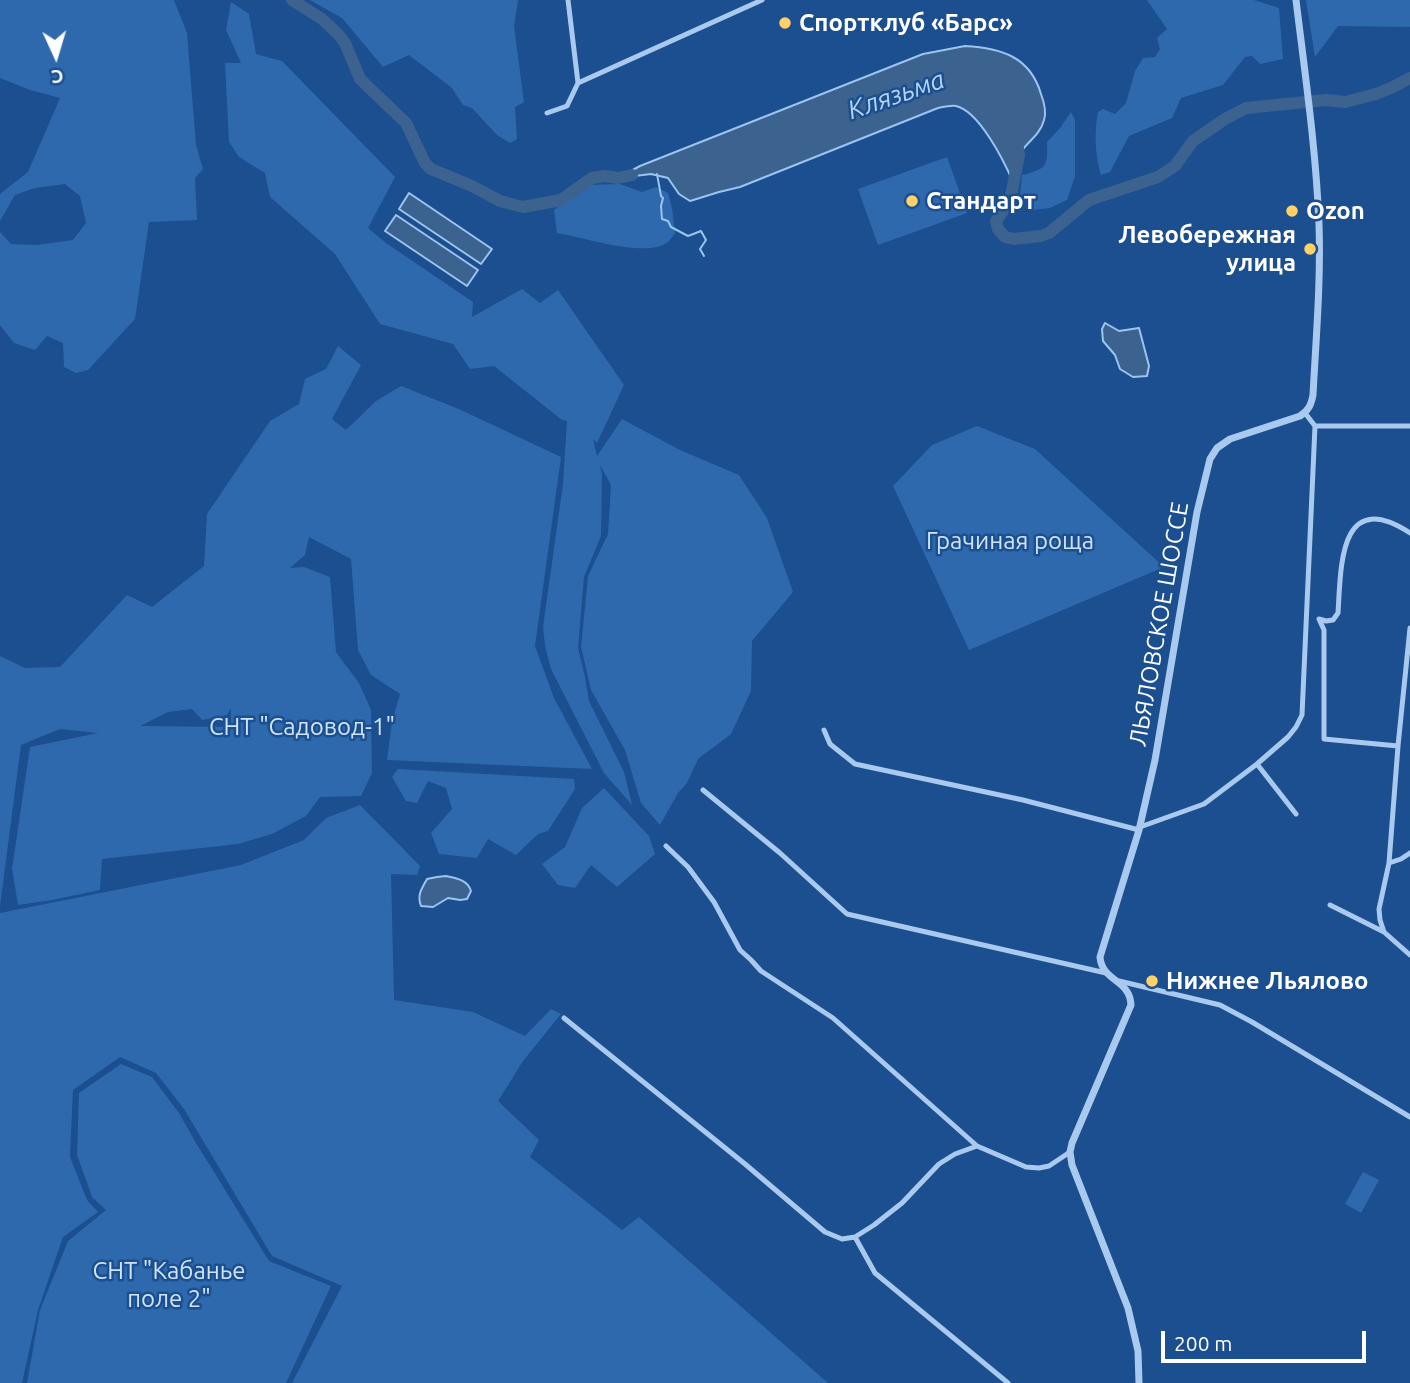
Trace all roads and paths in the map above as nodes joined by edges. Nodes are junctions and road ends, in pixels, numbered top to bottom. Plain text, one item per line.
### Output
1 (568, 0) edge
2 (761, 0) edge
3 (1296, 0) edge
4 (578, 83) junction
5 (547, 113) dead end
6 (1305, 412) junction
7 (1315, 426) junction
8 (1410, 426) edge
9 (1410, 533) edge
10 (1410, 628) edge
11 (824, 730) dead end
12 (1398, 746) junction
13 (1257, 764) junction
14 (703, 790) dead end
15 (1296, 814) dead end
16 (1139, 828) junction
17 (666, 846) dead end
18 (1410, 853) edge
19 (1389, 863) junction
20 (1330, 905) dead end
21 (1384, 932) junction
22 (1410, 955) edge
23 (1106, 974) junction
24 (1116, 980) junction
25 (564, 1018) dead end
26 (1410, 1117) edge
27 (977, 1146) junction
28 (1070, 1153) junction
29 (855, 1237) junction
30 (1008, 1383) edge
31 (1139, 1383) edge

1 - 4 street
2 - 4 street
3 - 6 street
4 - 5 street
6 - 7 street
6 - 16 street, ЛЬЯЛОВСКОЕ ШОССЕ
7 - 8 street
7 - 13 street
9 - 12 street
10 - 12 street
11 - 16 street
12 - 19 street
13 - 15 street
13 - 16 street
14 - 23 street
16 - 23 street, ЛЬЯЛОВСКОЕ ШОССЕ
17 - 27 street
18 - 19 street
19 - 21 street
20 - 21 street
21 - 22 street
23 - 24 street
24 - 26 street
24 - 28 street
25 - 29 street
27 - 28 street
27 - 29 street
28 - 31 street
29 - 30 street

